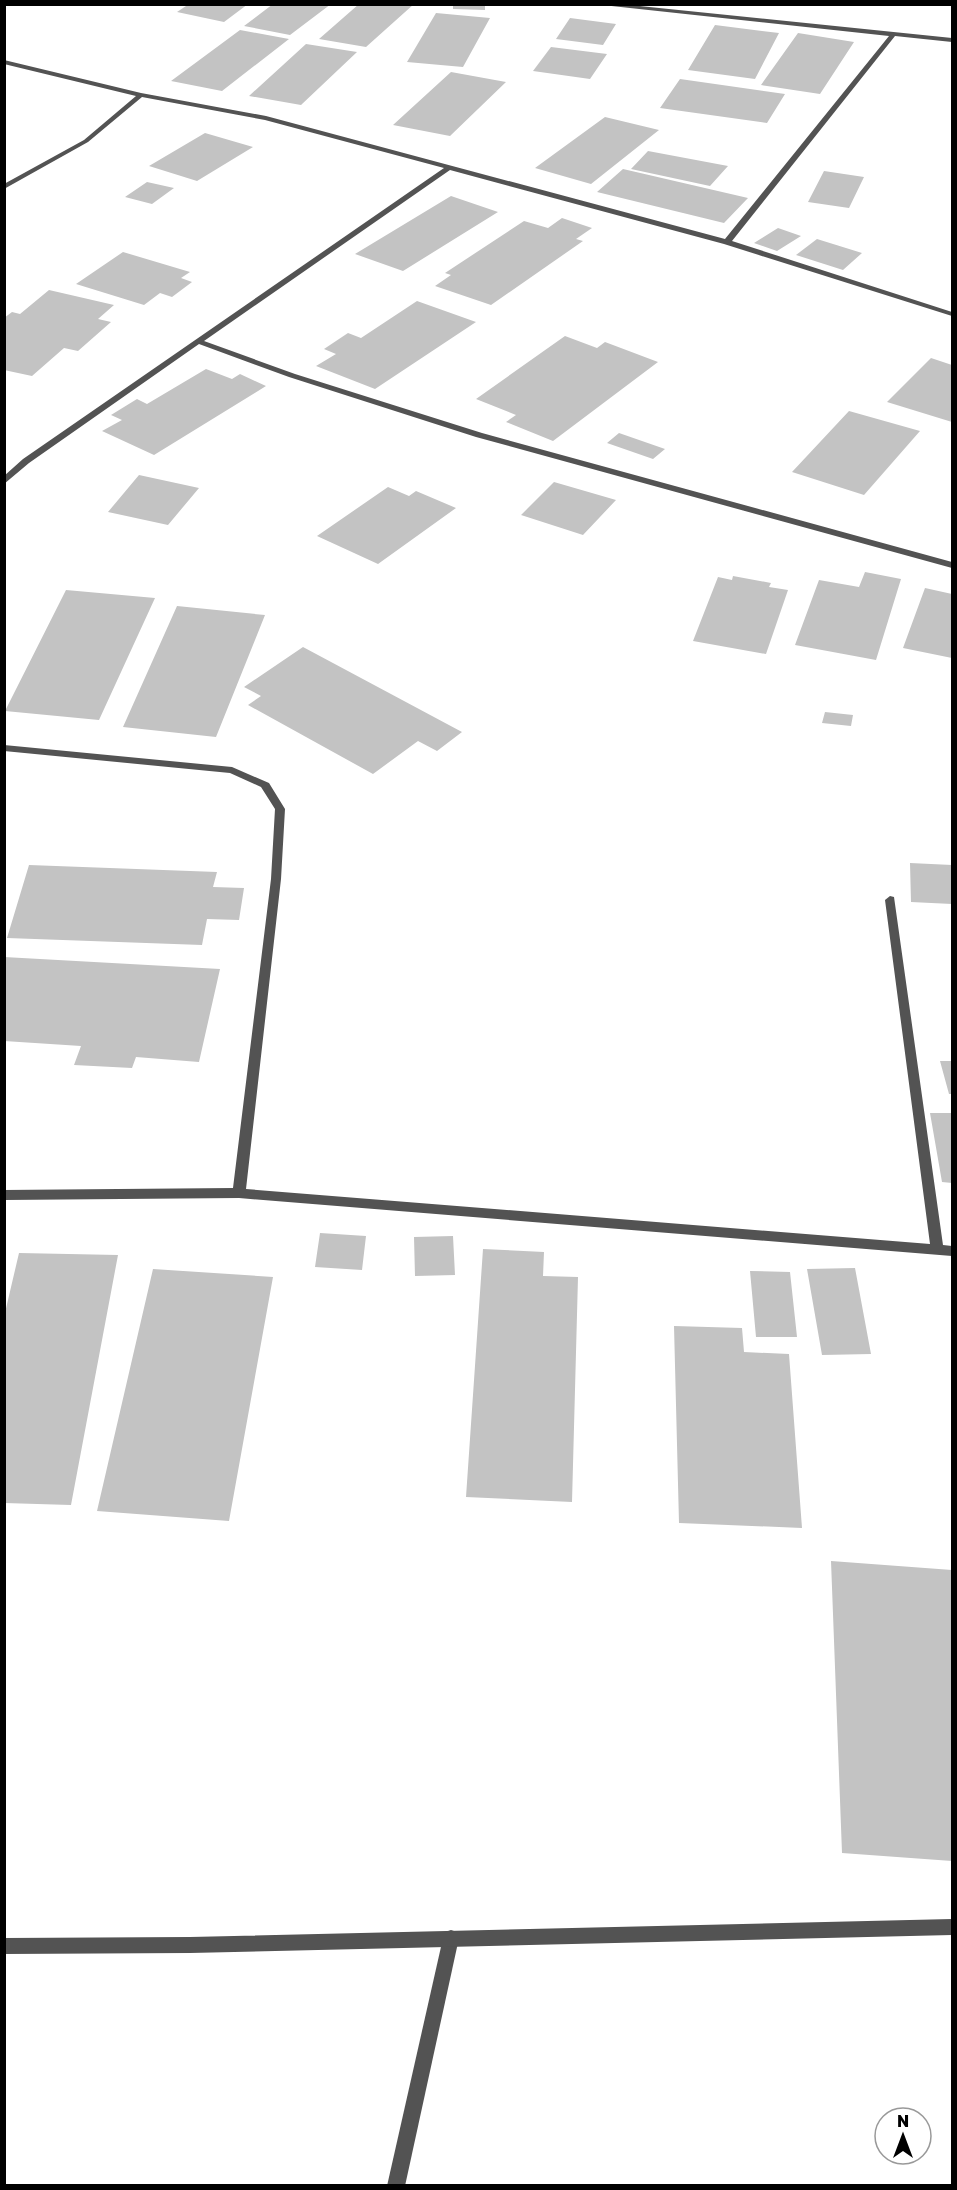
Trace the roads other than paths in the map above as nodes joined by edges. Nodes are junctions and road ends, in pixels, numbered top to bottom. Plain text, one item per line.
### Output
1 (596, 4) edge
2 (894, 33) junction
3 (952, 40) edge
4 (4, 62) edge
5 (141, 95) junction
6 (448, 168) junction
7 (4, 187) edge
8 (727, 242) junction
9 (952, 314) edge
10 (200, 342) junction
11 (4, 481) edge
12 (952, 565) edge
13 (4, 748) edge
14 (890, 900) dead end
15 (239, 1193) junction
16 (4, 1195) edge
17 (937, 1251) junction
18 (952, 1251) edge
19 (952, 1927) edge
20 (451, 1938) junction
21 (4, 1946) edge
22 (396, 2186) edge

1 - 2 street
2 - 3 street
2 - 8 street
4 - 5 street
5 - 6 street
5 - 7 street
6 - 8 street
6 - 10 street
8 - 9 street
10 - 11 street
10 - 12 street
13 - 15 street
14 - 17 street
15 - 16 street
15 - 17 street
17 - 18 street
19 - 20 street
20 - 21 street
20 - 22 street

